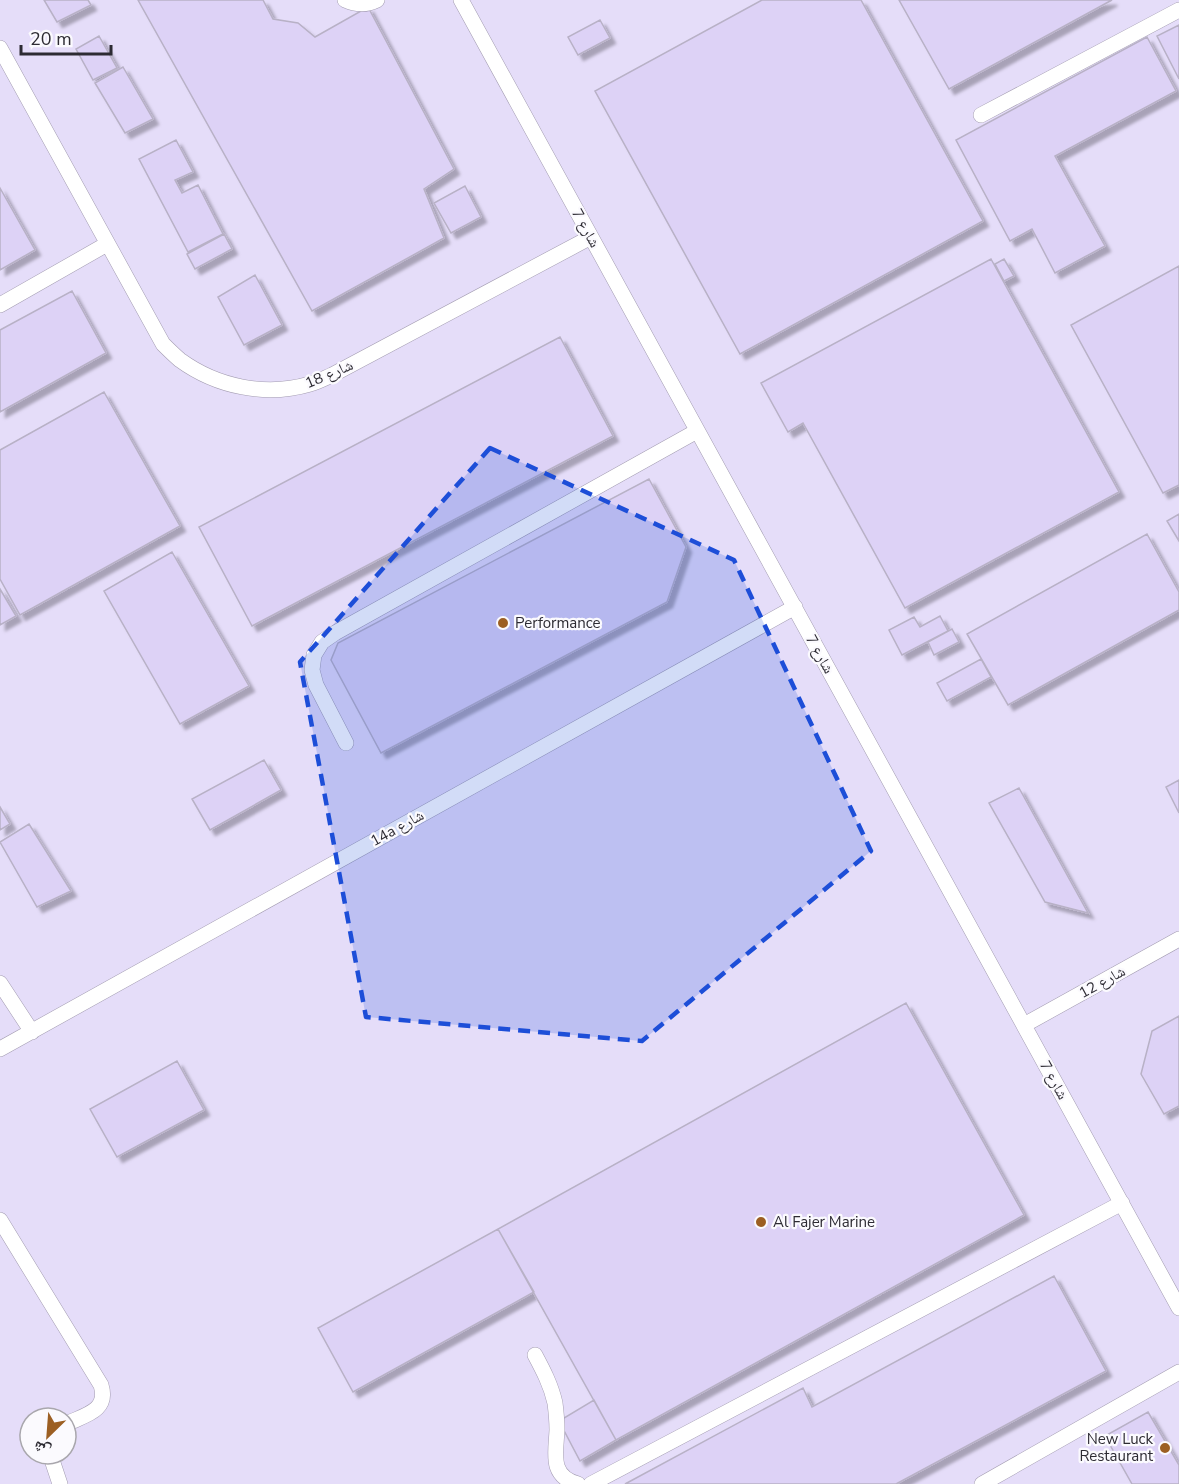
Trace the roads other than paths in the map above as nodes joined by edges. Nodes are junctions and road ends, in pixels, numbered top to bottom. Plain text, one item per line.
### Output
1 (345, 0) edge
2 (377, 0) edge
3 (461, 0) edge
4 (1179, 9) edge
5 (0, 48) edge
6 (981, 115) dead end
7 (591, 237) junction
8 (108, 244) junction
9 (0, 305) edge
10 (698, 431) junction
11 (795, 607) junction
12 (346, 743) dead end
13 (1179, 939) edge
14 (0, 982) edge
15 (1024, 1025) junction
16 (32, 1032) junction
17 (0, 1049) edge
18 (1122, 1203) junction
19 (0, 1220) edge
20 (1179, 1308) edge
21 (535, 1355) dead end
22 (1179, 1372) edge
23 (78, 1418) edge
24 (54, 1466) edge
25 (60, 1484) edge
26 (578, 1484) edge
27 (591, 1484) edge
28 (982, 1484) edge

1 - 2 lane
3 - 7 lane, شارع 7
4 - 6 lane
5 - 8 lane, شارع 18
7 - 8 lane, شارع 18
7 - 10 lane, شارع 7
8 - 9 lane
10 - 11 lane, شارع 7
10 - 12 lane
11 - 15 lane, شارع 7
11 - 16 lane, 14a شارع
13 - 15 lane, شارع 12
14 - 16 lane
15 - 18 lane, شارع 7
16 - 17 lane, 14a شارع
18 - 20 lane, شارع 7
18 - 27 lane
19 - 23 lane
21 - 26 lane
22 - 28 lane
24 - 25 lane

